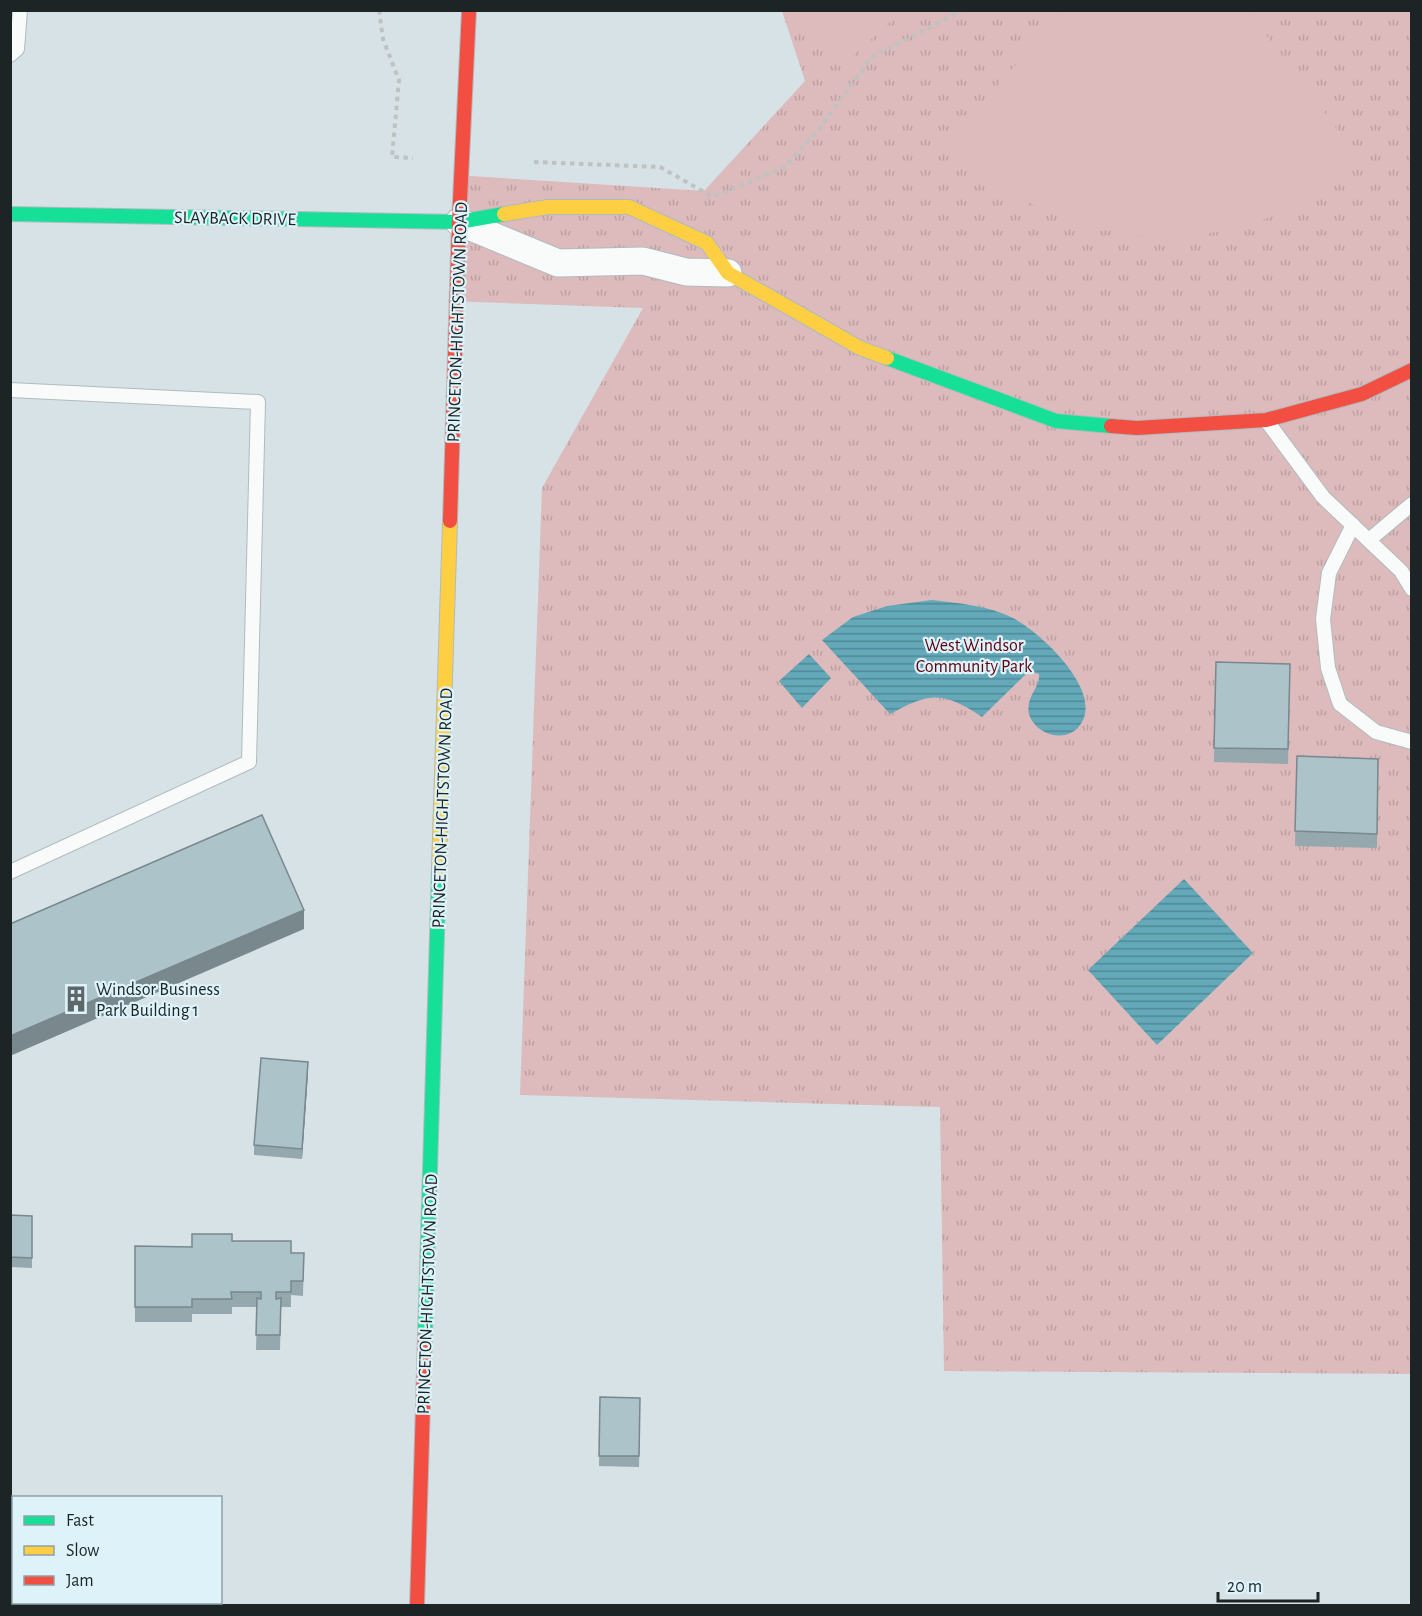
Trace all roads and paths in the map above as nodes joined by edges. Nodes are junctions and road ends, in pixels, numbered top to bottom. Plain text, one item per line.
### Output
1 (20, 10) edge
2 (379, 10) edge
3 (469, 10) edge
4 (963, 10) edge
5 (10, 55) edge
6 (413, 158) dead end
7 (534, 162) dead end
8 (10, 214) edge
9 (459, 222) junction
10 (728, 273) junction
11 (1412, 370) edge
12 (10, 390) edge
13 (1266, 420) junction
14 (1412, 504) edge
15 (1353, 525) junction
16 (1368, 540) junction
17 (1412, 589) edge
18 (1412, 742) edge
19 (10, 872) edge
20 (417, 1605) edge

1 - 5 lane
2 - 6 path
3 - 9 main road, PRINCETON-HIGHTSTOWN ROAD
4 - 7 path
8 - 9 main road, SLAYBACK DRIVE
9 - 10 street
9 - 10 main road, SLAYBACK DRIVE
9 - 20 main road, PRINCETON-HIGHTSTOWN ROAD
10 - 13 main road
11 - 13 main road
12 - 19 lane
13 - 15 lane
14 - 16 lane
15 - 16 lane
15 - 18 lane
16 - 17 lane

